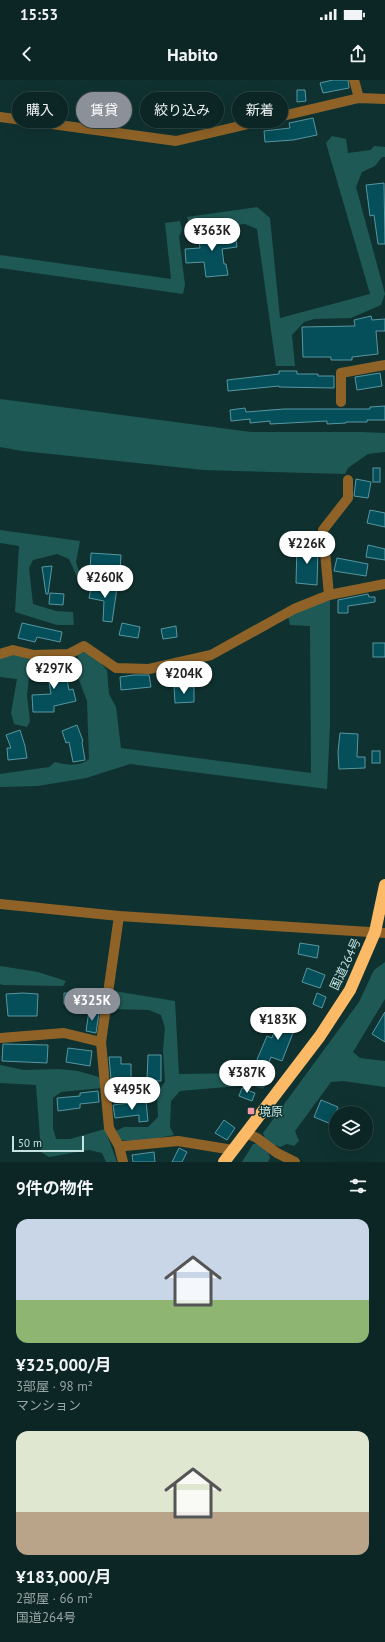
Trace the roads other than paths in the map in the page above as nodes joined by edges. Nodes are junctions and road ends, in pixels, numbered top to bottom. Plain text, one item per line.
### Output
1 (354, 80) edge
2 (359, 98) junction
3 (385, 98) edge
4 (0, 117) edge
5 (385, 365) edge
6 (341, 402) dead end
7 (348, 480) dead end
8 (385, 584) edge
9 (329, 595) junction
10 (0, 654) edge
11 (385, 885) edge
12 (0, 904) edge
13 (119, 916) junction
14 (380, 932) edge
15 (0, 1038) edge
16 (101, 1042) junction
17 (251, 1135) junction
18 (119, 1146) junction
19 (233, 1150) junction
20 (123, 1162) edge
21 (224, 1162) edge
22 (295, 1162) edge

1 - 2 street
2 - 3 street
2 - 4 street
5 - 6 street
7 - 9 street
8 - 9 street
9 - 10 street
11 - 14 highway, 国道264号
12 - 13 street
13 - 14 street
13 - 16 street
14 - 17 highway, 国道264号
15 - 16 street
16 - 18 street
17 - 19 highway, 国道264号
17 - 22 street
18 - 19 street
18 - 20 street
19 - 21 highway, 国道264号

